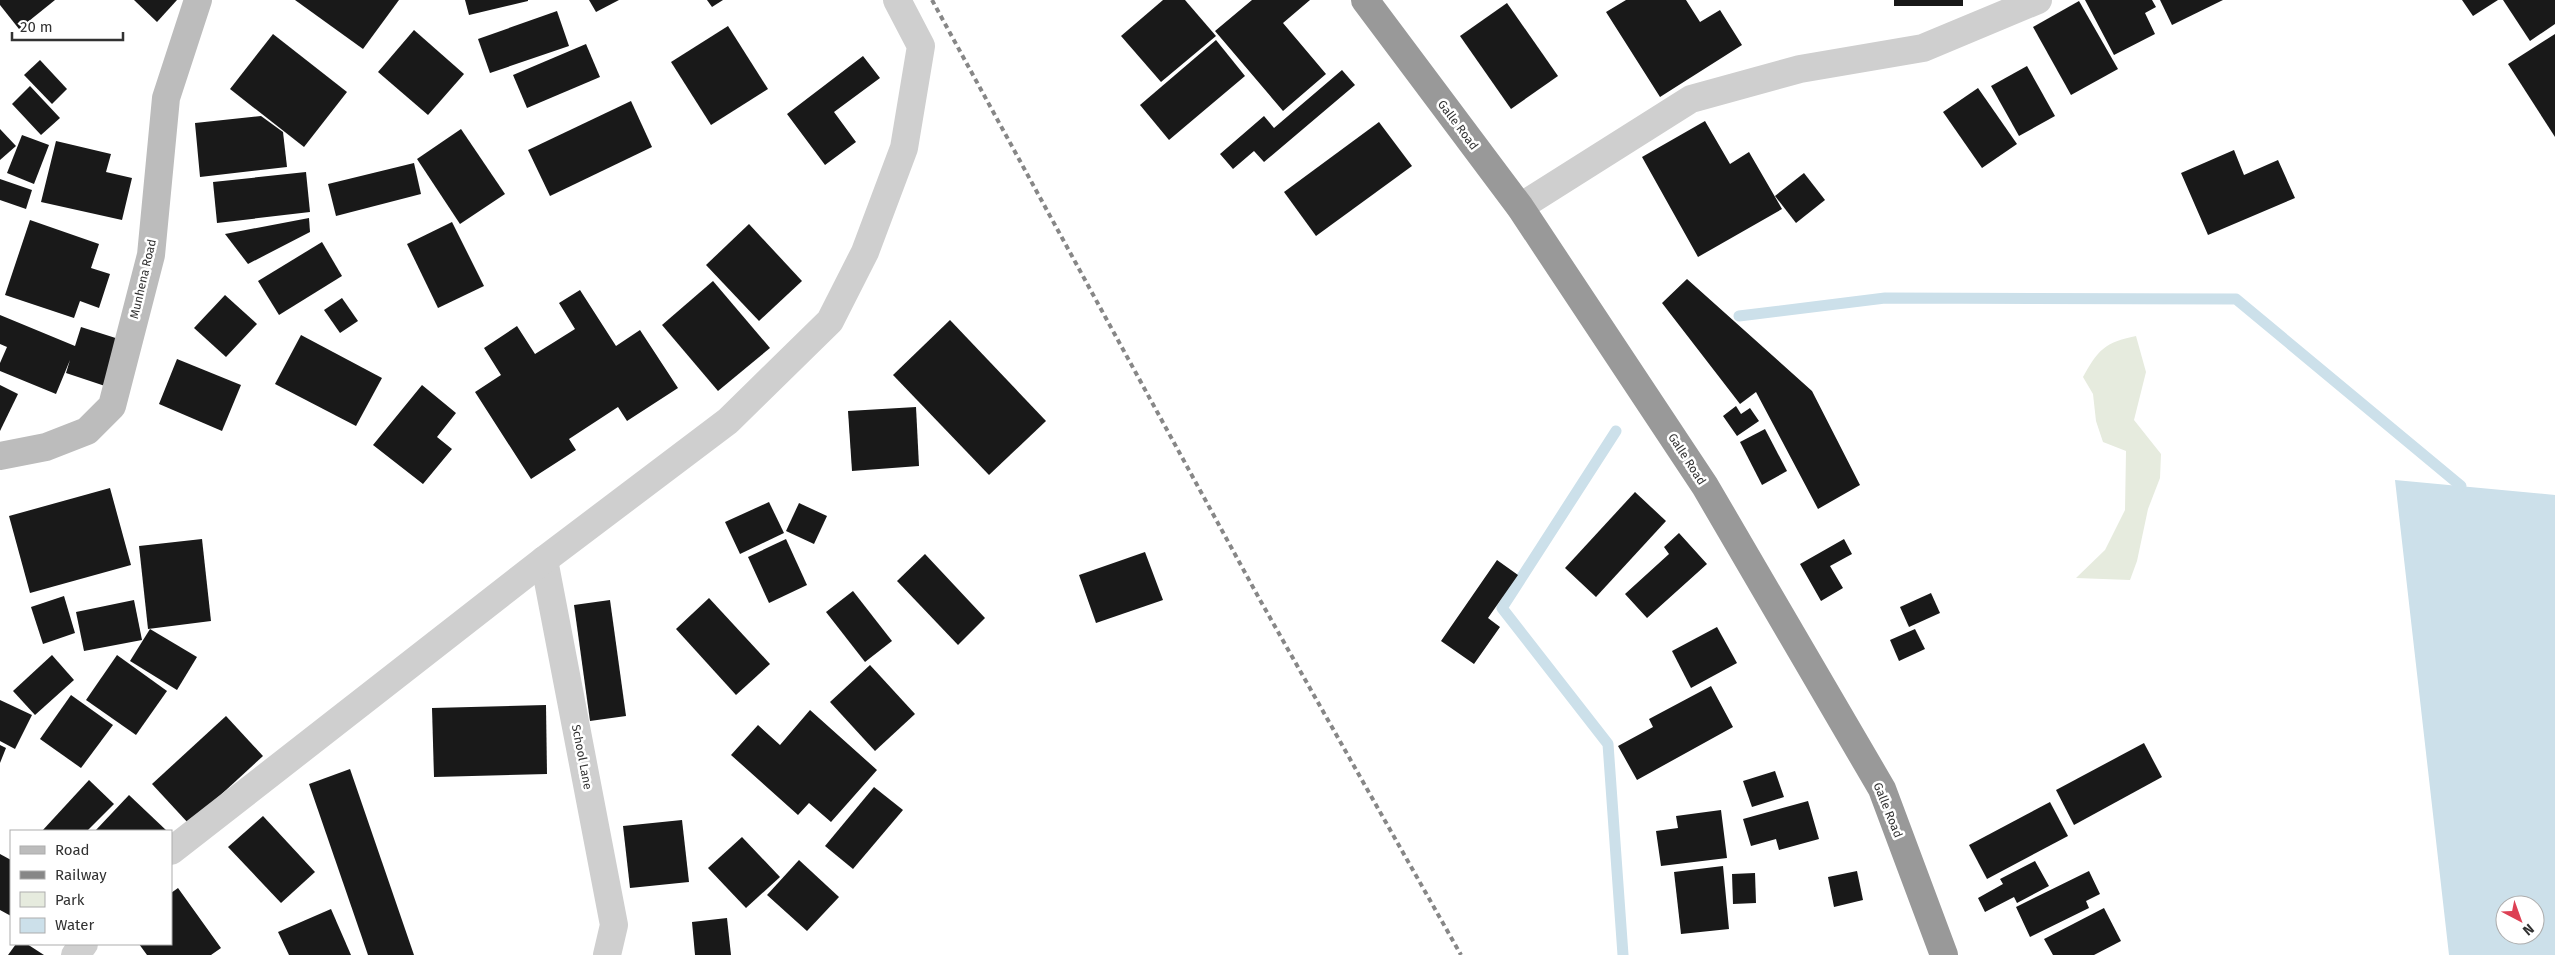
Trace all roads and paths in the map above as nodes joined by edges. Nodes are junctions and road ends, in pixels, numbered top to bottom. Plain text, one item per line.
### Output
1 (198, 0) edge
2 (897, 0) edge
3 (1365, 0) edge
4 (2038, 0) edge
5 (1520, 207) junction
6 (0, 456) edge
7 (544, 560) junction
8 (172, 850) edge
9 (607, 955) edge
10 (1944, 955) edge

1 - 6 street, Munhena Road
2 - 7 street
3 - 5 highway, Galle Road
4 - 5 street
5 - 10 highway, Galle Road
7 - 8 street
7 - 9 street, School Lane

